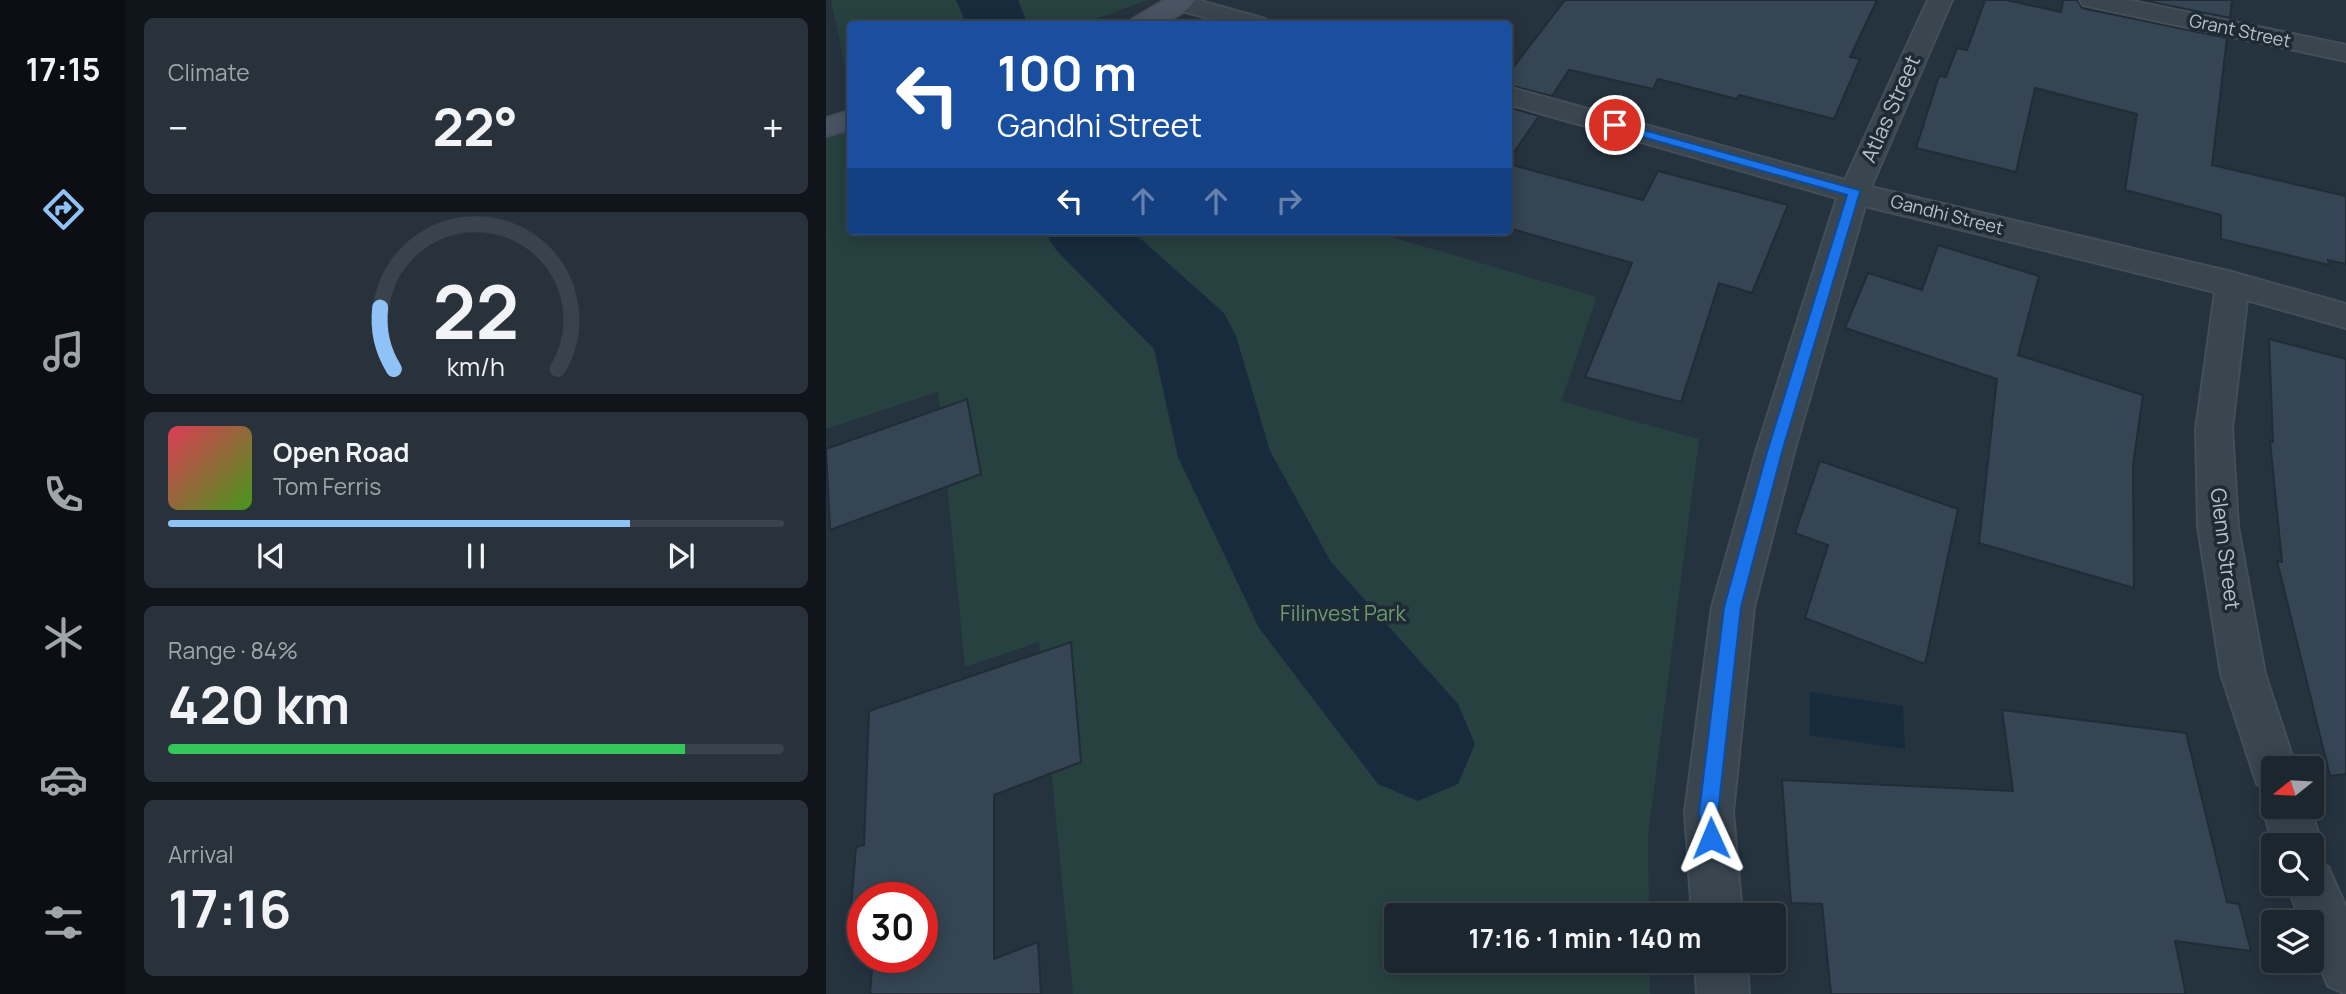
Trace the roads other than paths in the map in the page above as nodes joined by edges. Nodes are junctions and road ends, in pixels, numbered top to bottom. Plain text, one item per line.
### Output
1 (1940, 0) edge
2 (2092, 0) edge
3 (1181, 1) edge
4 (1147, 21) edge
5 (1246, 21) edge
6 (2346, 52) edge
7 (1512, 96) edge
8 (847, 121) edge
9 (826, 127) edge
10 (1854, 192) junction
11 (2232, 284) junction
12 (2346, 316) edge
13 (2269, 756) edge
14 (2316, 896) edge
15 (1716, 903) edge
16 (2346, 968) edge
17 (1722, 973) edge
18 (1723, 994) edge

1 - 10 street, Atlas Street
2 - 6 street, Grant Street
3 - 4 street
3 - 5 street
7 - 10 street, Gandhi Street
8 - 9 street
10 - 11 street, Gandhi Street
10 - 15 street, Atlas Street
11 - 12 street, Gandhi Street
11 - 13 street, Glenn Street
14 - 16 street
17 - 18 street

